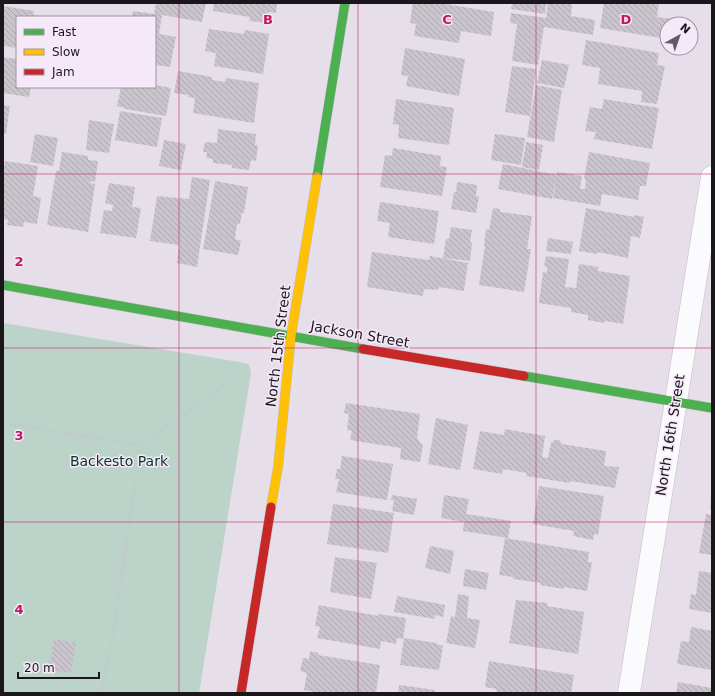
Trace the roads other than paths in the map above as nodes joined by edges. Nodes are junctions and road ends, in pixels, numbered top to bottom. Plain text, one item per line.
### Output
1 (344, 3) edge
2 (712, 177) edge
3 (3, 285) edge
4 (292, 336) junction
5 (676, 402) junction
6 (712, 408) edge
7 (241, 693) edge
8 (629, 693) edge

1 - 4 street, North 15th Street
2 - 5 street, North 16th Street
3 - 4 street, Jackson Street
4 - 5 street, Jackson Street
4 - 7 street, North 15th Street
5 - 6 street, Jackson Street
5 - 8 street, North 16th Street

